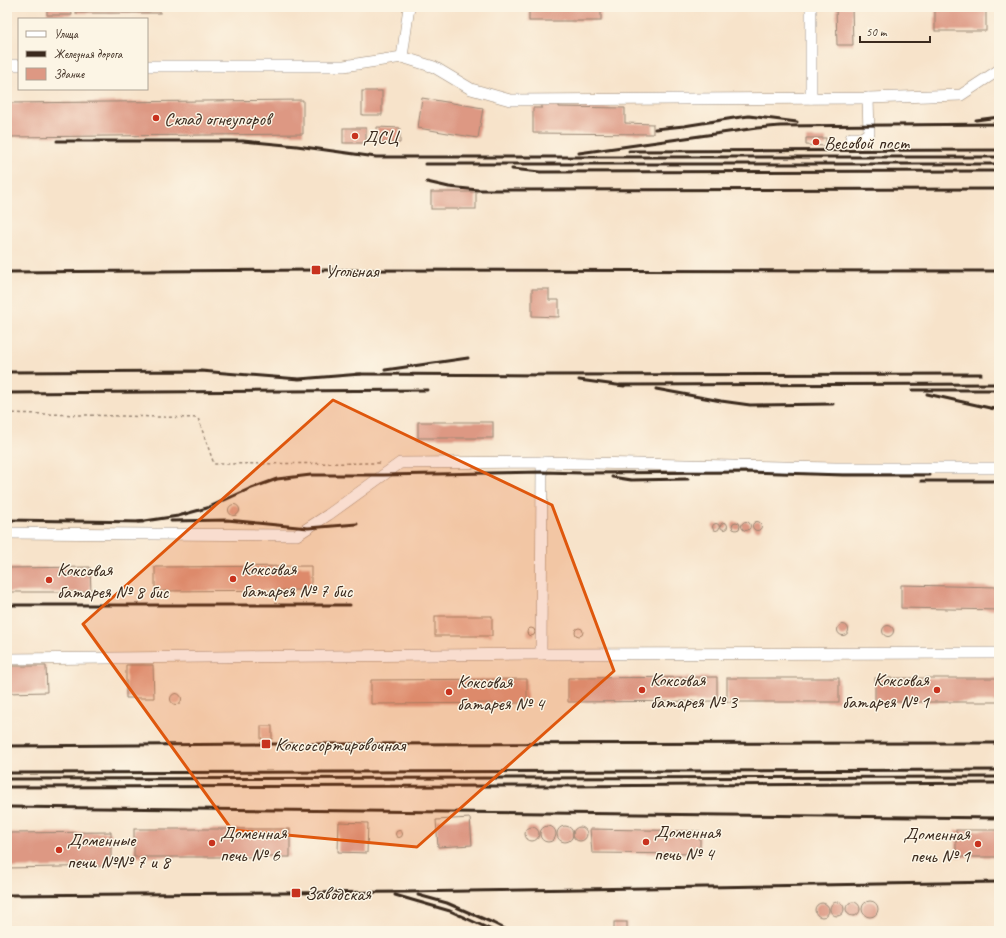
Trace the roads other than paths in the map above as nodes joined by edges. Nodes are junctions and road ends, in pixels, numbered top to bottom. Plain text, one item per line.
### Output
1 (409, 7) edge
2 (811, 7) edge
3 (402, 57) junction
4 (7, 65) edge
5 (18, 66) edge
6 (148, 66) edge
7 (999, 70) edge
8 (811, 98) junction
9 (868, 98) junction
10 (851, 138) dead end
11 (542, 462) junction
12 (999, 468) edge
13 (7, 533) edge
14 (541, 654) junction
15 (999, 654) edge
16 (7, 659) edge

1 - 3 lane
2 - 8 lane
3 - 6 lane
3 - 8 lane
4 - 5 lane
7 - 9 lane
8 - 9 lane
9 - 10 lane
11 - 12 lane
11 - 13 lane
11 - 14 lane
14 - 15 lane
14 - 16 lane

